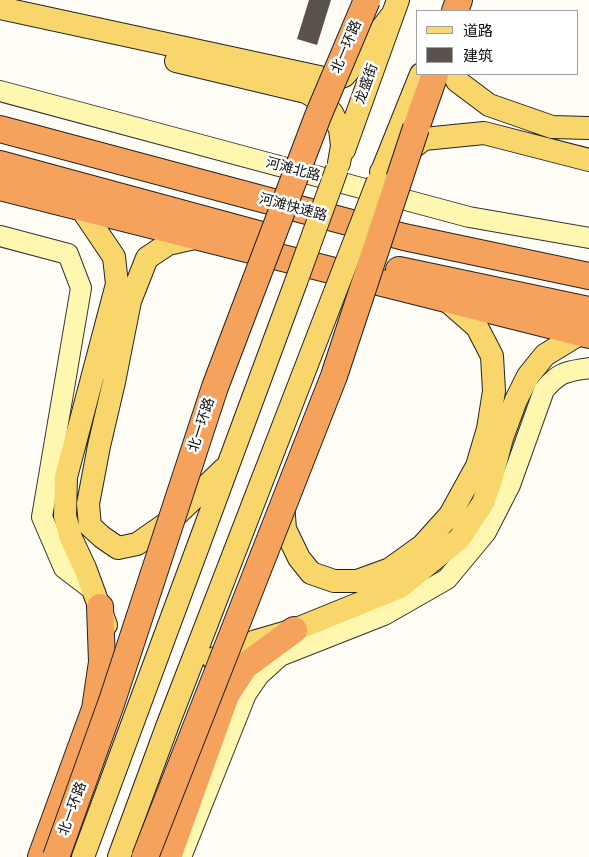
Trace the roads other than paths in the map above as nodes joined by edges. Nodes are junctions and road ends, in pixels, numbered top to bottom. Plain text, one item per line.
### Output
1 (367, 0) edge
2 (0, 8) edge
3 (395, 8) edge
4 (0, 20) edge
5 (421, 75) edge
6 (434, 75) edge
7 (454, 75) edge
8 (0, 91) edge
9 (589, 128) edge
10 (0, 129) edge
11 (589, 160) edge
12 (0, 164) edge
13 (338, 166) junction
14 (380, 176) junction
15 (0, 188) edge
16 (81, 208) junction
17 (0, 236) edge
18 (199, 237) junction
19 (589, 238) edge
20 (589, 276) edge
21 (445, 299) junction
22 (586, 326) edge
23 (589, 368) edge
24 (277, 441) junction
25 (228, 464) junction
26 (97, 599) junction
27 (294, 630) junction
28 (252, 671) junction
29 (168, 724) junction
30 (128, 736) junction
31 (41, 857) edge
32 (56, 857) edge
33 (82, 857) edge
34 (119, 857) edge
35 (145, 857) edge
36 (168, 857) edge
37 (181, 857) edge

1 - 32 highway, 北一环路, bridge
2 - 3 main road
3 - 13 main road, 龙盛街
4 - 13 main road
5 - 14 main road
6 - 35 highway, bridge
7 - 9 main road
8 - 19 street, 河滩北路
10 - 20 highway, 河滩快速路
11 - 14 main road
12 - 22 highway
13 - 25 main road, bridge
14 - 24 main road, bridge
15 - 16 highway
16 - 18 highway
16 - 26 main road
17 - 26 street
18 - 21 highway
18 - 25 main road
21 - 22 highway
21 - 24 main road
22 - 27 main road
23 - 28 street
24 - 29 main road
25 - 30 main road
26 - 30 main road
26 - 31 highway
27 - 28 highway
27 - 29 main road
28 - 36 highway
28 - 37 street
29 - 34 main road
30 - 33 main road

